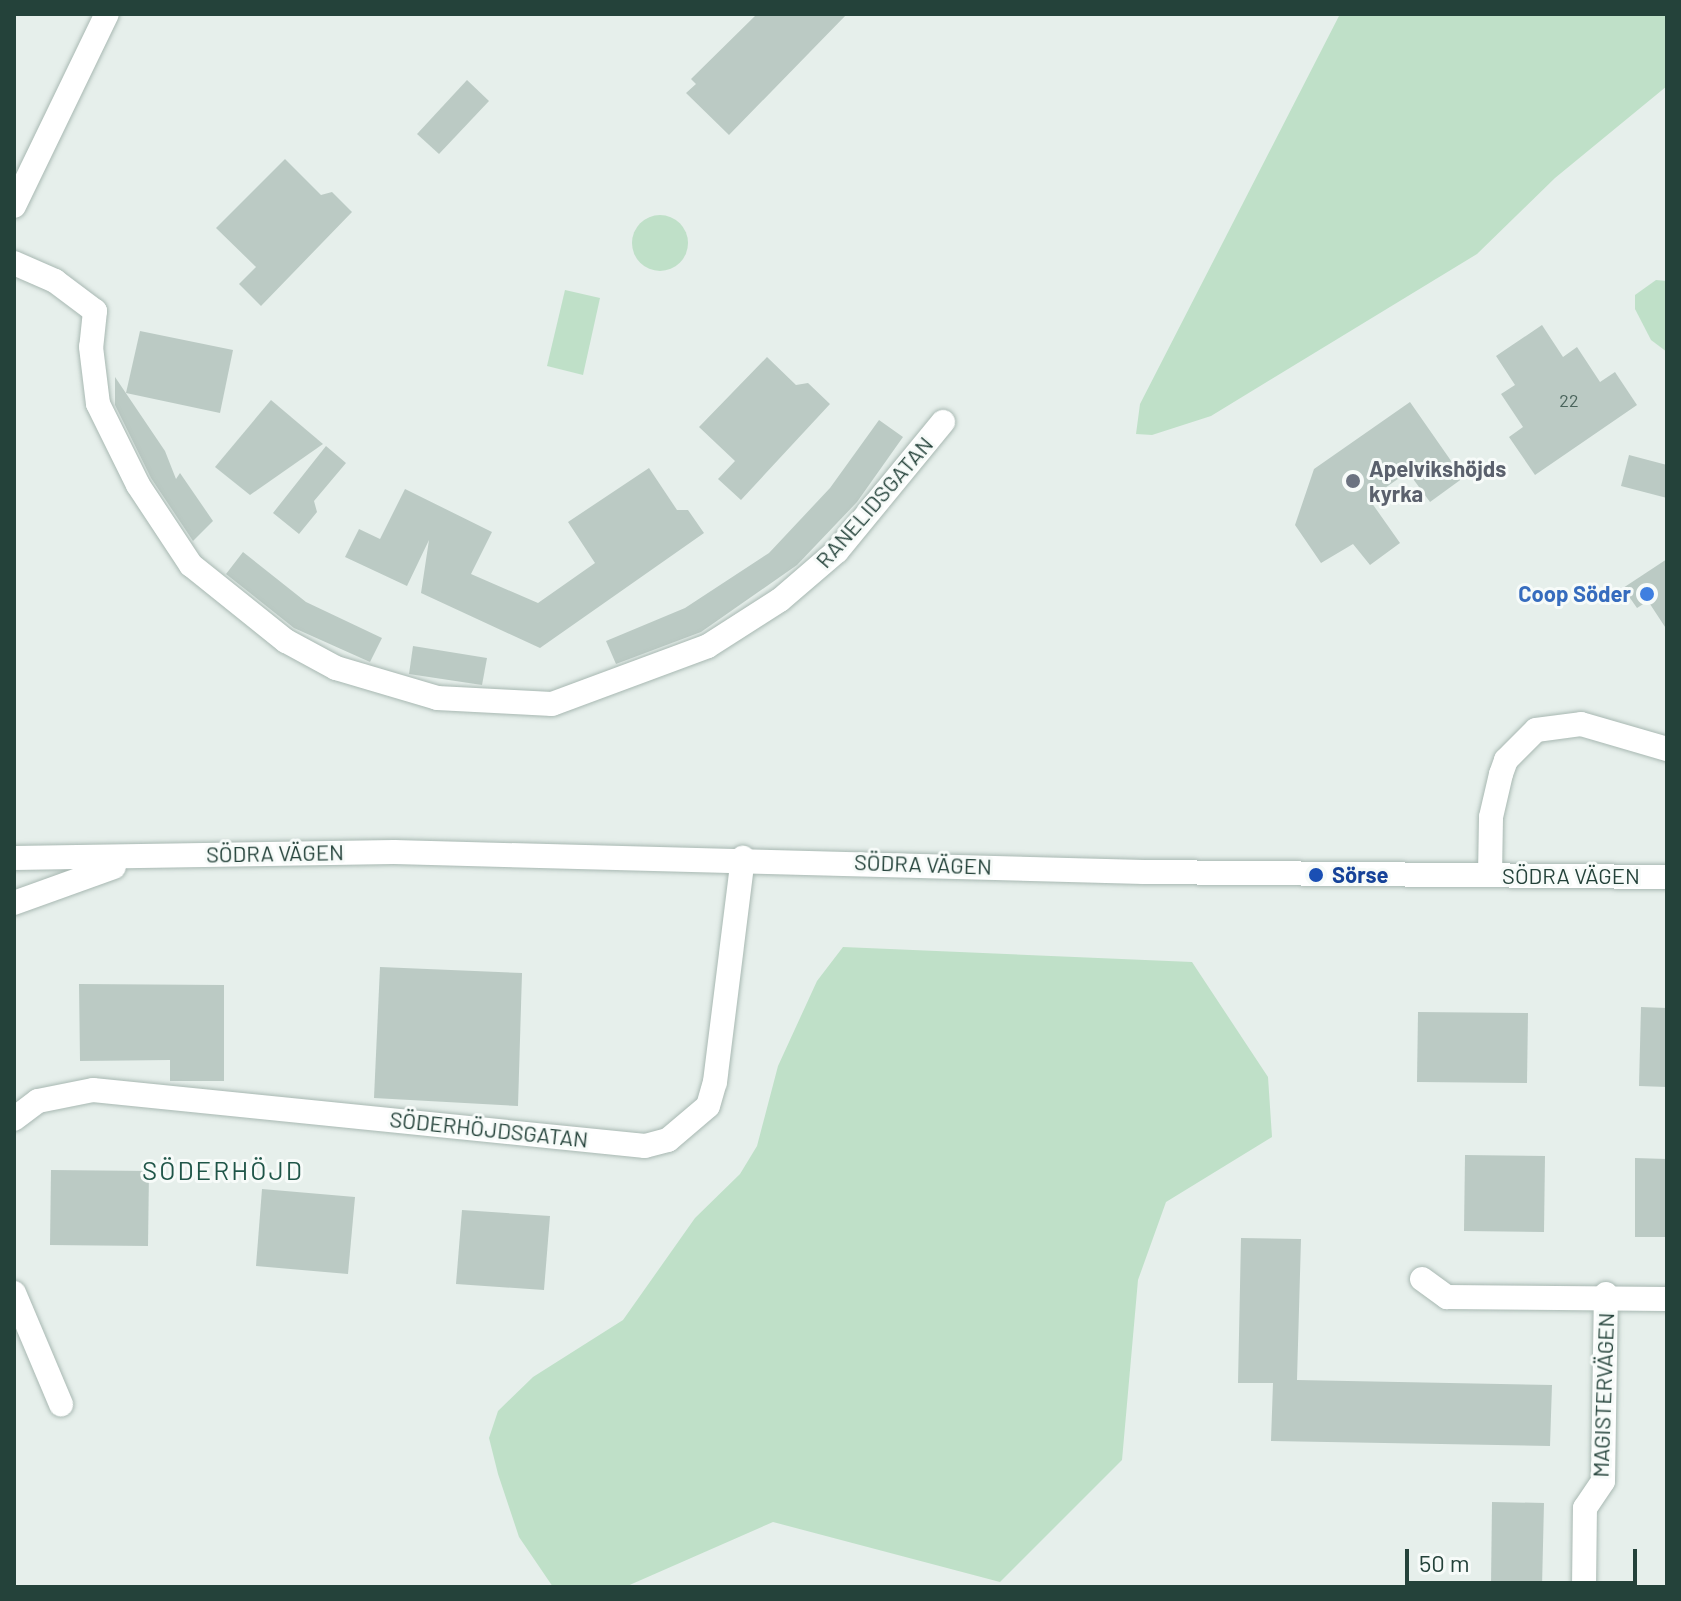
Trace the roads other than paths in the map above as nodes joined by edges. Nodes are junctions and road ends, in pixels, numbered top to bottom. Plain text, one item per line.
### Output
1 (107, 14) edge
2 (14, 206) edge
3 (14, 263) edge
4 (943, 422) dead end
5 (1667, 749) edge
6 (179, 854) junction
7 (14, 858) edge
8 (743, 858) junction
9 (1490, 875) junction
10 (1667, 877) edge
11 (14, 903) edge
12 (14, 1119) edge
13 (1422, 1279) dead end
14 (14, 1293) edge
15 (1606, 1294) junction
16 (1667, 1299) edge
17 (61, 1404) dead end
18 (1584, 1587) edge

1 - 2 street
3 - 4 street, RANELIDSGATAN
5 - 9 street
6 - 7 street, SÖDRA VÄGEN
6 - 8 street, SÖDRA VÄGEN
6 - 11 street, SÖDRA VÄGEN
8 - 9 street, SÖDRA VÄGEN
8 - 12 street, SÖDERHÖJDSGATAN
9 - 10 street, SÖDRA VÄGEN
13 - 15 street
14 - 17 street
15 - 16 street
15 - 18 street, MAGISTERVÄGEN

